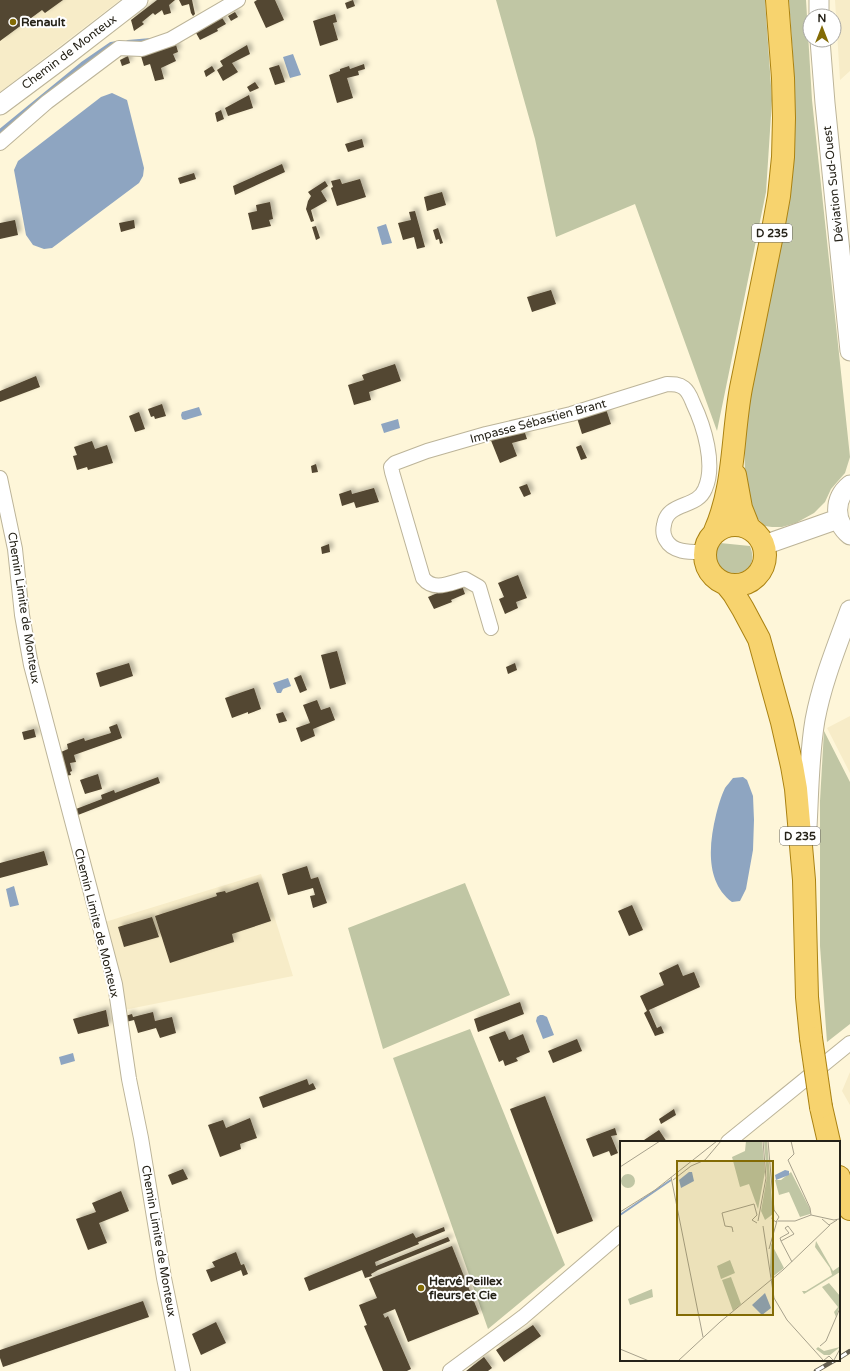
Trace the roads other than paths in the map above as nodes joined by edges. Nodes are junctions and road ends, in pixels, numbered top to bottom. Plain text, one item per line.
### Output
1 (138, 0) edge
2 (238, 0) edge
3 (778, 0) edge
4 (821, 48) edge
5 (0, 104) edge
6 (0, 143) edge
7 (850, 351) edge
8 (733, 464) junction
9 (0, 478) edge
10 (850, 484) edge
11 (838, 519) junction
12 (749, 528) junction
13 (715, 531) junction
14 (850, 535) edge
15 (764, 545) junction
16 (704, 552) junction
17 (758, 575) junction
18 (726, 584) junction
19 (850, 610) edge
20 (491, 628) dead end
21 (759, 639) junction
22 (804, 880) junction
23 (850, 1043) edge
24 (729, 1141) edge
25 (829, 1141) edge
26 (840, 1180) edge
27 (850, 1209) edge
28 (620, 1234) edge
29 (183, 1371) edge
30 (450, 1371) edge

1 - 5 main road, Chemin de Monteux
2 - 6 street
3 - 8 main road, D 235
4 - 7 main road, Déviation Sud-Ouest
8 - 12 main road, D 235
8 - 13 main road, D 235
9 - 29 street, Chemin Limite de Monteux
10 - 11 main road
11 - 14 main road
11 - 15 main road
12 - 13 main road
12 - 15 main road
13 - 16 main road
15 - 17 main road
16 - 18 main road
16 - 20 street, Impasse Sébastien Brant
17 - 18 main road
17 - 21 main road, D 235
18 - 21 main road, D 235
19 - 22 main road
21 - 22 main road, D 235
22 - 25 main road, D 235, bridge
23 - 24 street
26 - 27 main road
28 - 30 street

